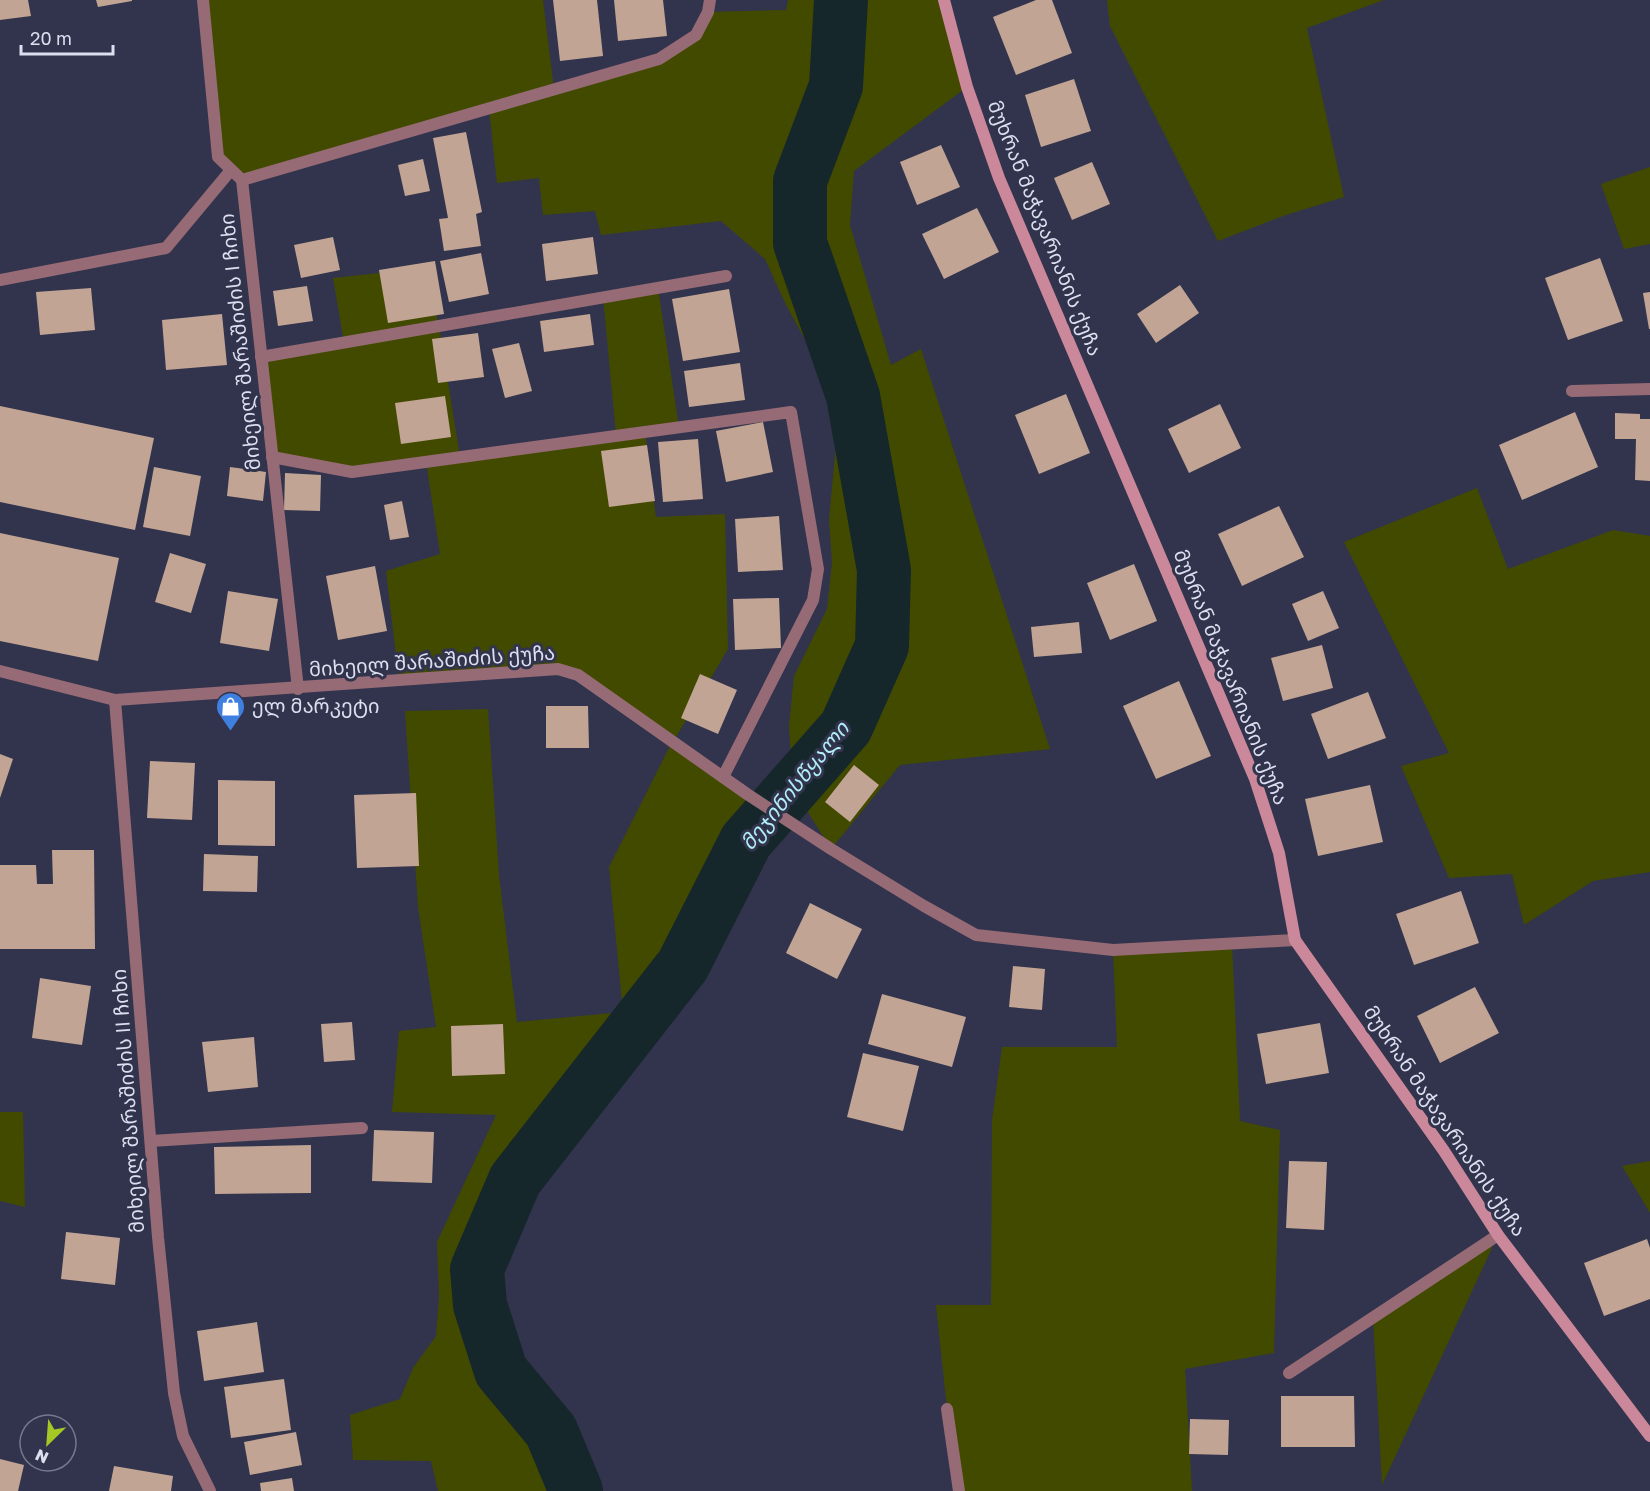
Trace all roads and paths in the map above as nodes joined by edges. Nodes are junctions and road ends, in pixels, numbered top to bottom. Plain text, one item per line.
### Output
1 (203, 0) edge
2 (710, 0) edge
3 (944, 0) edge
4 (231, 170) junction
5 (242, 180) junction
6 (726, 276) dead end
7 (0, 280) edge
8 (261, 357) junction
9 (1650, 389) edge
10 (1572, 391) dead end
11 (272, 457) junction
12 (0, 671) edge
13 (298, 689) junction
14 (115, 700) junction
15 (723, 777) junction
16 (1295, 940) junction
17 (362, 1128) dead end
18 (152, 1141) junction
19 (1498, 1235) junction
20 (1289, 1373) dead end
21 (947, 1409) dead end
22 (1650, 1436) edge
23 (210, 1491) edge
24 (959, 1491) edge

1 - 4 street
2 - 5 street
3 - 16 street, მუხრან მაჭავარიანის ქუჩა
4 - 5 street
4 - 7 street
5 - 8 street, მიხეილ შარაშიძის I ჩიხი
6 - 8 street
8 - 11 street, მიხეილ შარაშიძის I ჩიხი
9 - 10 street
11 - 13 street, მიხეილ შარაშიძის I ჩიხი
11 - 15 street
12 - 14 street, მიხეილ შარაშიძის ქუჩა
13 - 14 street, მიხეილ შარაშიძის ქუჩა
13 - 15 street, მიხეილ შარაშიძის ქუჩა
14 - 18 street, მიხეილ შარაშიძის II ჩიხი
15 - 16 street, მიხეილ შარაშიძის ქუჩა
16 - 19 street, მუხრან მაჭავარიანის ქუჩა
17 - 18 street
18 - 23 street, მიხეილ შარაშიძის II ჩიხი
19 - 20 street
19 - 22 street, მუხრან მაჭავარიანის ქუჩა
21 - 24 street

